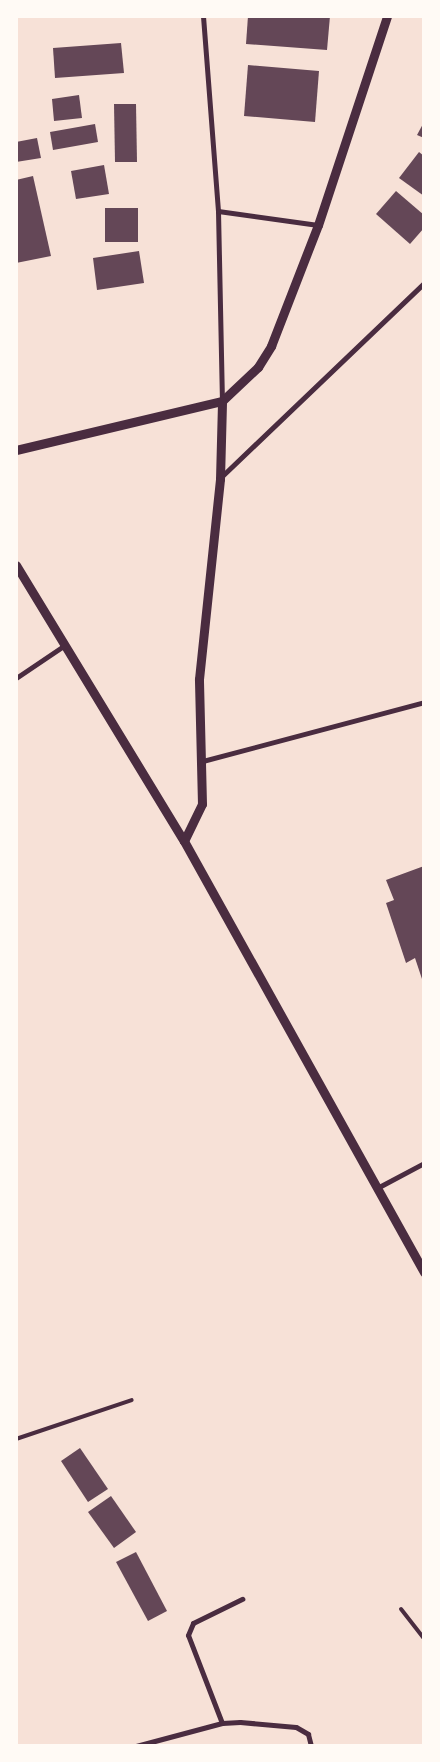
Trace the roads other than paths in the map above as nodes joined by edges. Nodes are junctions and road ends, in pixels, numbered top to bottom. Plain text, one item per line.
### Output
1 (203, 16) edge
2 (387, 16) edge
3 (218, 211) junction
4 (318, 225) junction
5 (424, 283) edge
6 (222, 401) junction
7 (16, 450) edge
8 (220, 479) junction
9 (16, 565) edge
10 (65, 645) junction
11 (16, 678) edge
12 (424, 702) edge
13 (199, 763) junction
14 (184, 841) junction
15 (424, 1163) edge
16 (377, 1188) junction
17 (424, 1273) edge
18 (132, 1400) dead end
19 (16, 1439) edge
20 (242, 1599) dead end
21 (401, 1609) dead end
22 (424, 1638) edge
23 (222, 1723) junction
24 (136, 1746) edge
25 (311, 1746) edge

1 - 3 street
2 - 4 street
3 - 4 street
3 - 6 street
4 - 6 street
5 - 8 street
6 - 7 street
6 - 8 street
8 - 13 street
9 - 10 street
10 - 11 street
10 - 14 street
12 - 13 street
13 - 14 street
14 - 16 street
15 - 16 street
16 - 17 street
18 - 19 lane
20 - 23 street
21 - 22 lane
23 - 24 street
23 - 25 street

